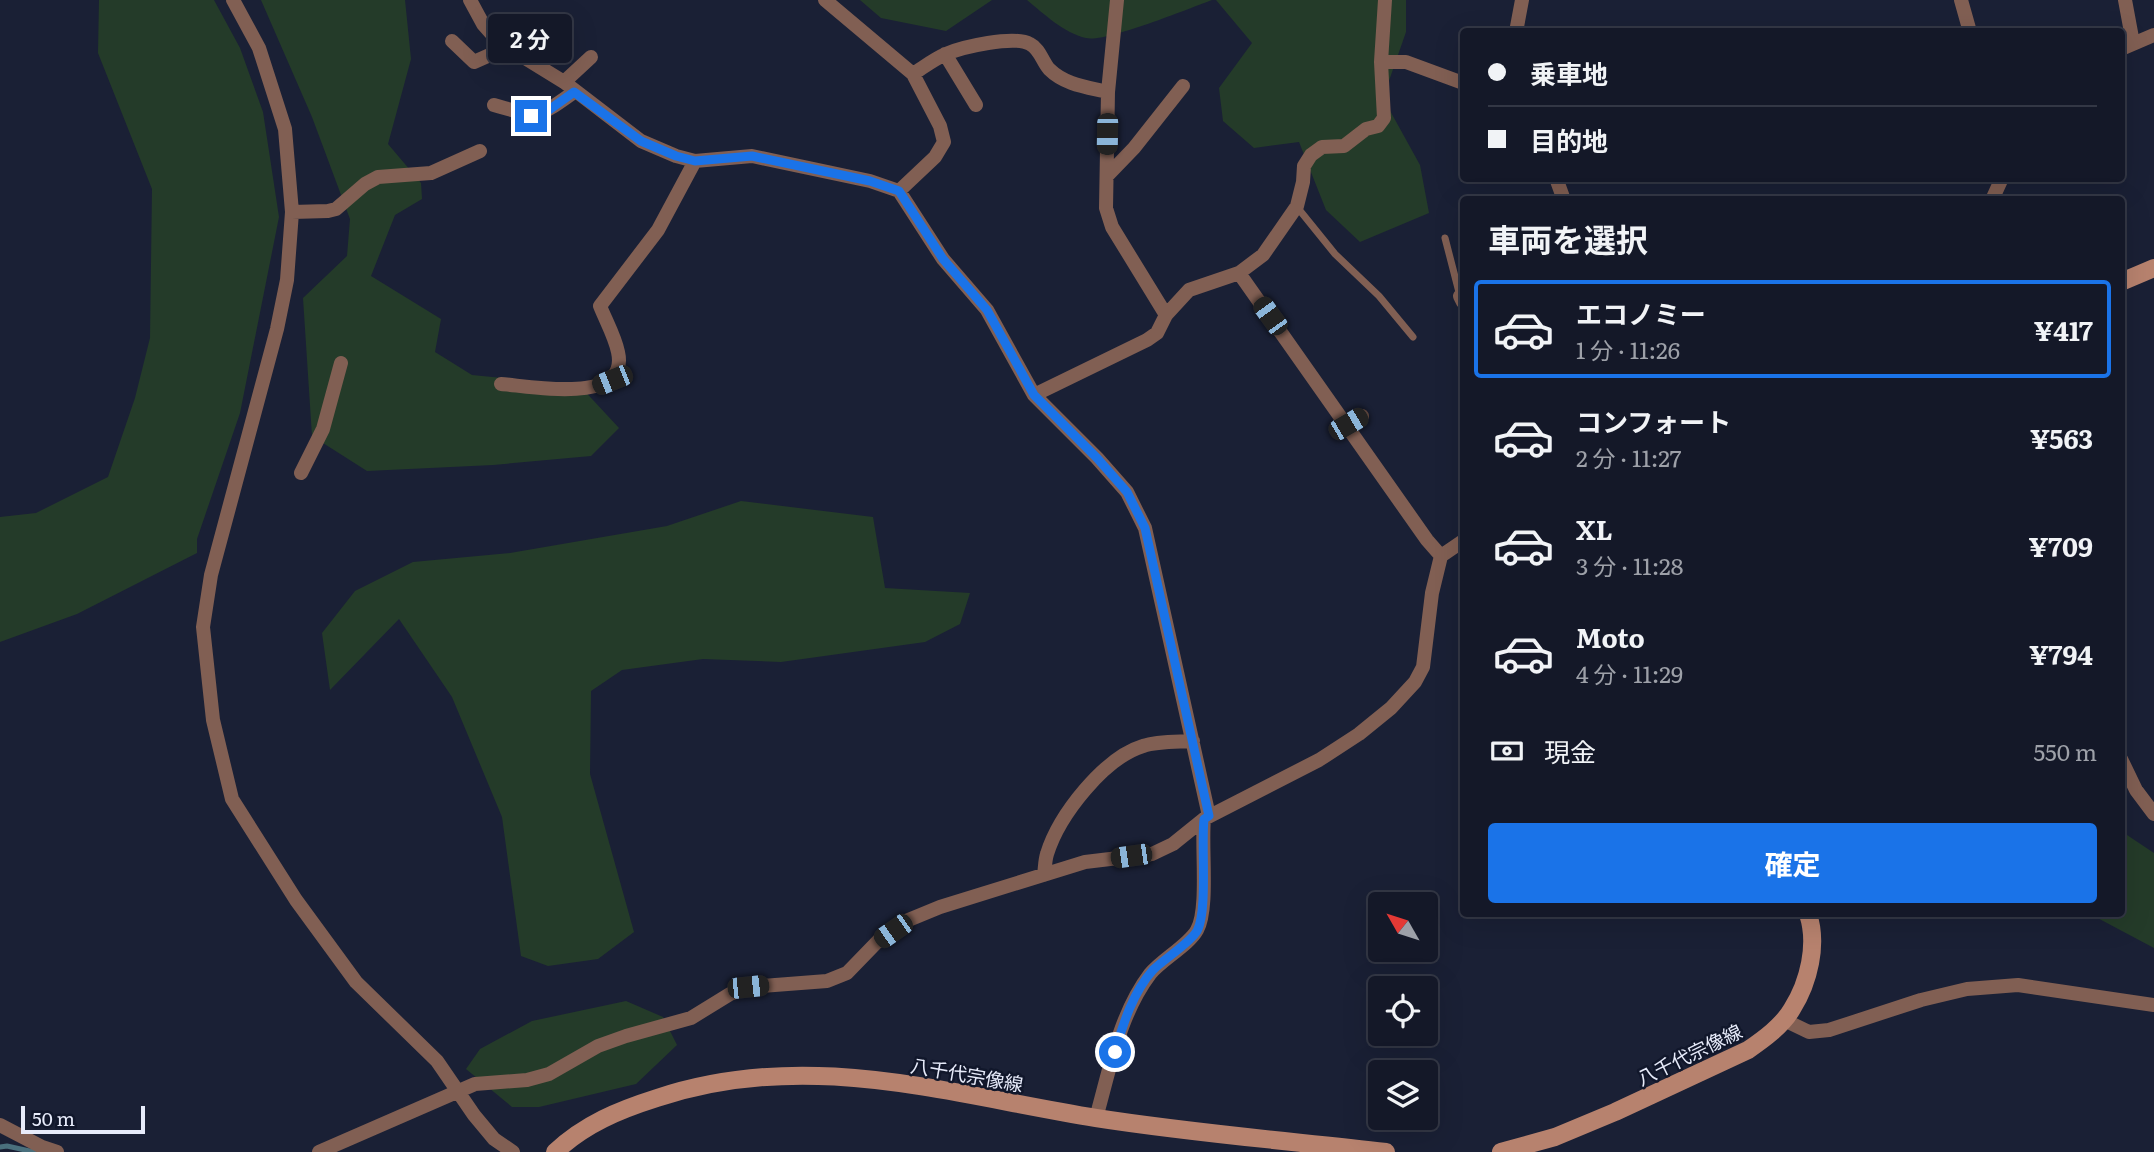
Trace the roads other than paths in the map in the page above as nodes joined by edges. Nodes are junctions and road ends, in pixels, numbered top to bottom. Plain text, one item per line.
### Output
1 (233, 0) edge
2 (470, 0) edge
3 (825, 0) edge
4 (1117, 0) edge
5 (1385, 0) edge
6 (1522, 0) edge
7 (1961, 0) edge
8 (2125, 0) edge
9 (1517, 28) edge
10 (1969, 28) edge
11 (2154, 35) edge
12 (452, 41) dead end
13 (2127, 46) edge
14 (508, 47) junction
15 (945, 54) junction
16 (591, 57) dead end
17 (1381, 62) junction
18 (913, 74) junction
19 (1460, 82) edge
20 (1183, 86) dead end
21 (569, 87) junction
22 (1108, 92) junction
23 (494, 105) dead end
24 (976, 105) dead end
25 (480, 151) dead end
26 (695, 161) junction
27 (1107, 176) junction
28 (899, 191) junction
29 (1297, 206) junction
30 (292, 212) junction
31 (1445, 238) dead end
32 (2154, 268) edge
33 (1239, 273) junction
34 (2125, 280) edge
35 (1460, 290) edge
36 (1166, 315) junction
37 (1413, 337) dead end
38 (341, 363) dead end
39 (501, 384) dead end
40 (1034, 395) junction
41 (1362, 415) dead end
42 (1348, 424) junction
43 (301, 473) dead end
44 (1460, 543) edge
45 (1441, 556) junction
46 (1193, 741) junction
47 (2125, 767) edge
48 (2154, 814) edge
49 (1207, 818) junction
50 (1044, 875) junction
51 (1808, 917) edge
52 (2154, 1005) edge
53 (1784, 1020) junction
54 (458, 1091) junction
55 (1096, 1118) junction
56 (0, 1125) edge
57 (57, 1152) edge
58 (319, 1152) edge
59 (513, 1152) edge
60 (555, 1152) edge
61 (1386, 1152) edge
62 (1501, 1152) edge

1 - 30 street
2 - 14 street
3 - 18 street
4 - 22 street
5 - 17 street
6 - 9 street
7 - 10 street
8 - 13 street
11 - 13 street
12 - 14 street
14 - 21 street
15 - 18 street
15 - 22 street
15 - 24 street
16 - 21 street
17 - 19 street
17 - 29 street
18 - 28 street
20 - 27 street
21 - 23 street
21 - 26 street
22 - 27 street
25 - 30 street
26 - 28 street
26 - 39 street
27 - 36 street
28 - 40 street
29 - 33 street
29 - 37 lane
30 - 54 street
31 - 35 lane
32 - 34 main road
33 - 36 street
33 - 42 street
36 - 40 street
38 - 43 street
40 - 46 street
41 - 42 street
42 - 45 street
44 - 45 street
45 - 49 street
46 - 49 street
46 - 50 street
47 - 48 street
49 - 50 street
49 - 55 street
50 - 54 street
51 - 53 main road, 八千代宗像線
52 - 53 street
53 - 62 main road, 八千代宗像線
54 - 58 street
54 - 59 street
55 - 60 main road, 八千代宗像線
55 - 61 main road, 八千代宗像線
56 - 57 street

